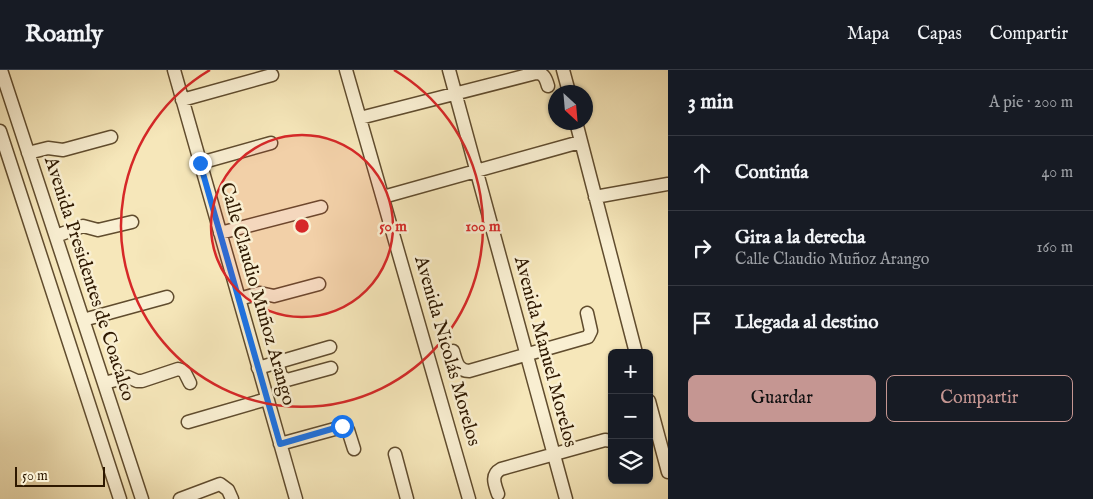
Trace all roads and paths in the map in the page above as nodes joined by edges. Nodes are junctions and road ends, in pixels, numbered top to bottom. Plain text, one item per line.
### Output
1 (1, 70) edge
2 (174, 70) edge
3 (346, 70) edge
4 (449, 70) edge
5 (563, 70) edge
6 (272, 76) dead end
7 (566, 85) edge
8 (548, 86) dead end
9 (455, 94) junction
10 (182, 100) junction
11 (360, 118) junction
12 (578, 130) edge
13 (0, 131) edge
14 (111, 137) dead end
15 (580, 142) junction
16 (271, 143) dead end
17 (28, 153) junction
18 (200, 163) junction
19 (476, 170) junction
20 (668, 184) edge
21 (383, 197) junction
22 (595, 197) junction
23 (320, 207) dead end
24 (132, 222) dead end
25 (220, 233) junction
26 (56, 236) junction
27 (319, 284) dead end
28 (167, 297) dead end
29 (239, 299) junction
30 (587, 313) dead end
31 (83, 320) junction
32 (330, 347) dead end
33 (635, 349) edge
34 (453, 351) dead end
35 (526, 355) junction
36 (277, 362) junction
37 (258, 368) junction
38 (330, 368) dead end
39 (104, 383) junction
40 (190, 383) dead end
41 (267, 399) junction
42 (653, 410) edge
43 (188, 422) dead end
44 (662, 429) edge
45 (608, 440) edge
46 (280, 444) junction
47 (354, 449) dead end
48 (394, 454) dead end
49 (554, 455) junction
50 (666, 455) edge
51 (668, 472) edge
52 (498, 494) dead end
53 (120, 499) edge
54 (142, 499) edge
55 (180, 499) edge
56 (232, 499) edge
57 (296, 499) edge
58 (406, 499) edge
59 (469, 499) edge
60 (566, 499) edge

1 - 17 street, Avenida Presidentes de Coacalco
2 - 10 street, Calle Claudio Muñoz Arango
3 - 11 street, Avenida Nicolás Morelos
4 - 9 street, Avenida Manuel Morelos
5 - 7 street
6 - 10 street
8 - 9 street
9 - 11 street
9 - 19 street, Avenida Manuel Morelos
10 - 18 street, Calle Claudio Muñoz Arango
11 - 21 street, Avenida Nicolás Morelos
12 - 15 street
13 - 53 street, Avenida Presidentes de Coacalco
14 - 17 street
15 - 19 street
15 - 22 street
16 - 18 street
17 - 26 street, Avenida Presidentes de Coacalco
18 - 25 street, Calle Claudio Muñoz Arango
19 - 21 street
19 - 35 street, Avenida Manuel Morelos
20 - 22 street
21 - 59 street, Avenida Nicolás Morelos
22 - 33 street
23 - 25 street
24 - 26 street
25 - 29 street, Calle Claudio Muñoz Arango
26 - 31 street, Avenida Presidentes de Coacalco
27 - 29 street
28 - 31 street
29 - 37 street, Calle Claudio Muñoz Arango
30 - 35 street
31 - 39 street, Avenida Presidentes de Coacalco
32 - 36 street
34 - 35 street
35 - 49 street, Avenida Manuel Morelos
36 - 37 street
36 - 38 street
37 - 41 street, Calle Claudio Muñoz Arango
39 - 40 street
39 - 54 street, Avenida Presidentes de Coacalco
41 - 43 street
41 - 46 street, Calle Claudio Muñoz Arango
42 - 44 street
44 - 50 street
45 - 49 street
46 - 47 street
46 - 57 street, Calle Claudio Muñoz Arango
48 - 58 street
49 - 52 street
49 - 60 street, Avenida Manuel Morelos
50 - 51 street
55 - 56 street

